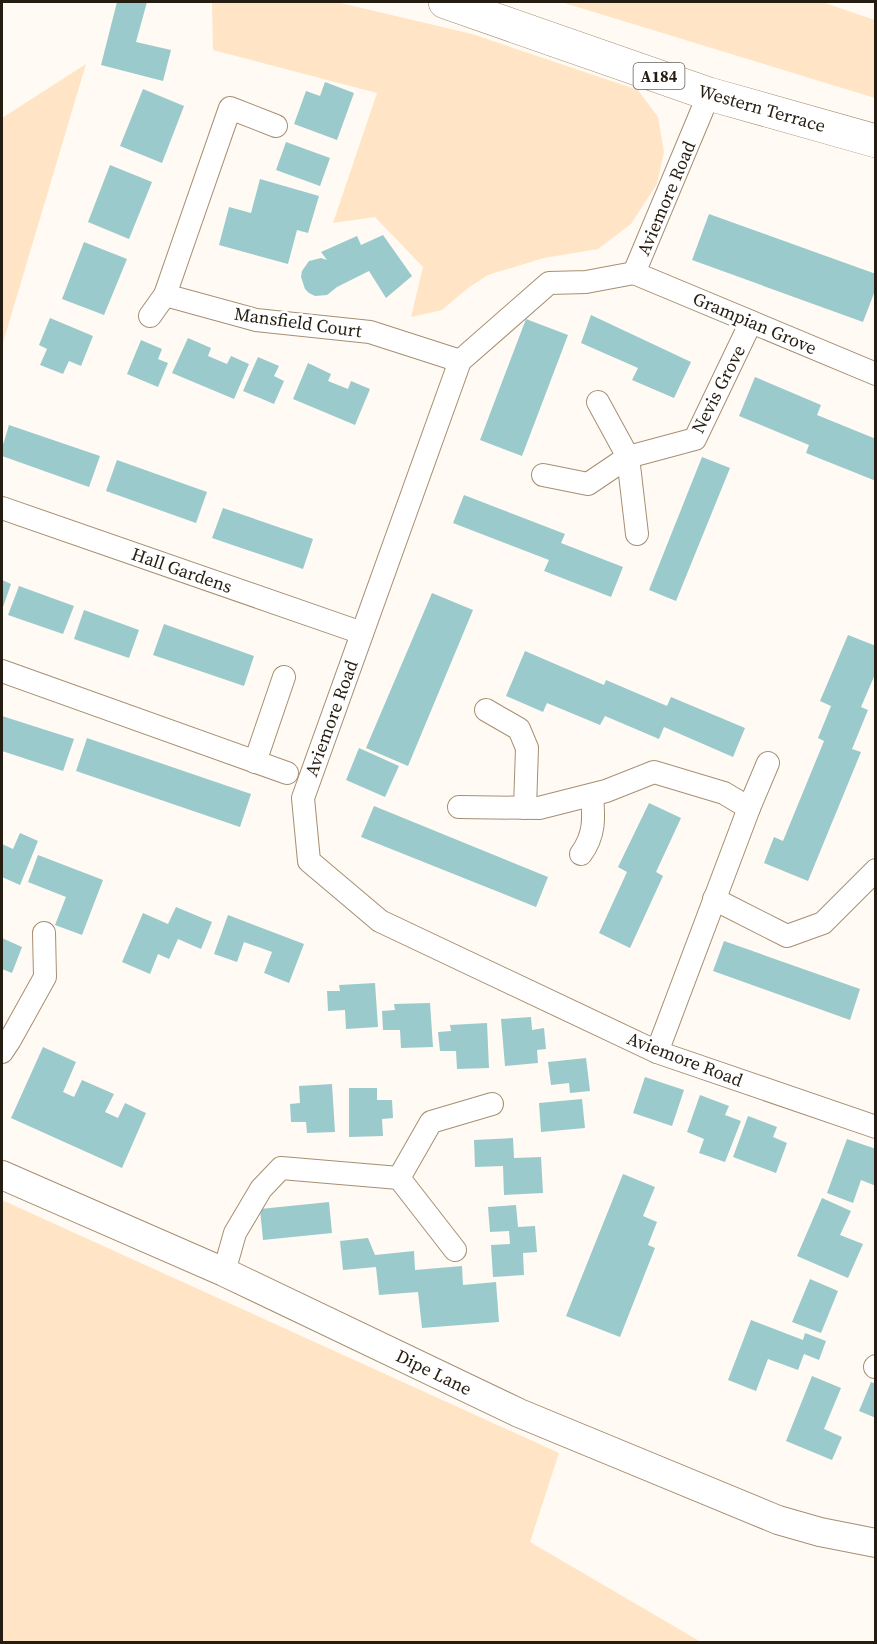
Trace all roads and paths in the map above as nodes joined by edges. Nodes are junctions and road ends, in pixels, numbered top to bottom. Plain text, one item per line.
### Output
1 (445, 2) edge
2 (709, 94) junction
3 (276, 126) dead end
4 (876, 141) edge
5 (634, 273) junction
6 (165, 296) junction
7 (150, 316) dead end
8 (751, 322) junction
9 (460, 361) junction
10 (876, 374) edge
11 (597, 402) dead end
12 (628, 458) junction
13 (543, 475) dead end
14 (2, 508) edge
15 (637, 534) dead end
16 (362, 633) junction
17 (2, 671) edge
18 (284, 677) dead end
19 (486, 710) dead end
20 (255, 762) junction
21 (768, 763) dead end
22 (287, 773) dead end
23 (592, 795) junction
24 (459, 807) dead end
25 (525, 808) junction
26 (748, 808) junction
27 (581, 854) dead end
28 (876, 870) edge
29 (714, 899) junction
30 (44, 933) dead end
31 (2, 1052) edge
32 (657, 1052) junction
33 (492, 1104) dead end
34 (876, 1127) edge
35 (2, 1175) edge
36 (399, 1178) junction
37 (455, 1250) dead end
38 (224, 1272) junction
39 (876, 1543) edge

1 - 2 main road, Western Terrace / A184
2 - 4 main road, Western Terrace / A184
2 - 5 street, Aviemore Road
3 - 6 street
5 - 8 street, Grampian Grove
5 - 9 street, Aviemore Road
6 - 7 street
6 - 9 street, Mansfield Court
8 - 10 street, Grampian Grove
8 - 12 street, Nevis Grove
9 - 16 street, Aviemore Road
11 - 12 street
12 - 13 street, Nevis Grove
12 - 15 street
14 - 16 street, Hall Gardens
16 - 32 street, Aviemore Road
17 - 20 street
18 - 20 street
19 - 25 street
20 - 22 street
21 - 26 street
23 - 25 street
23 - 26 street
23 - 27 street
24 - 25 street
26 - 29 street
28 - 29 street
29 - 32 street
30 - 31 street
32 - 34 street, Aviemore Road
33 - 36 street
35 - 38 street, Dipe Lane
36 - 37 street
36 - 38 street
38 - 39 street, Dipe Lane

